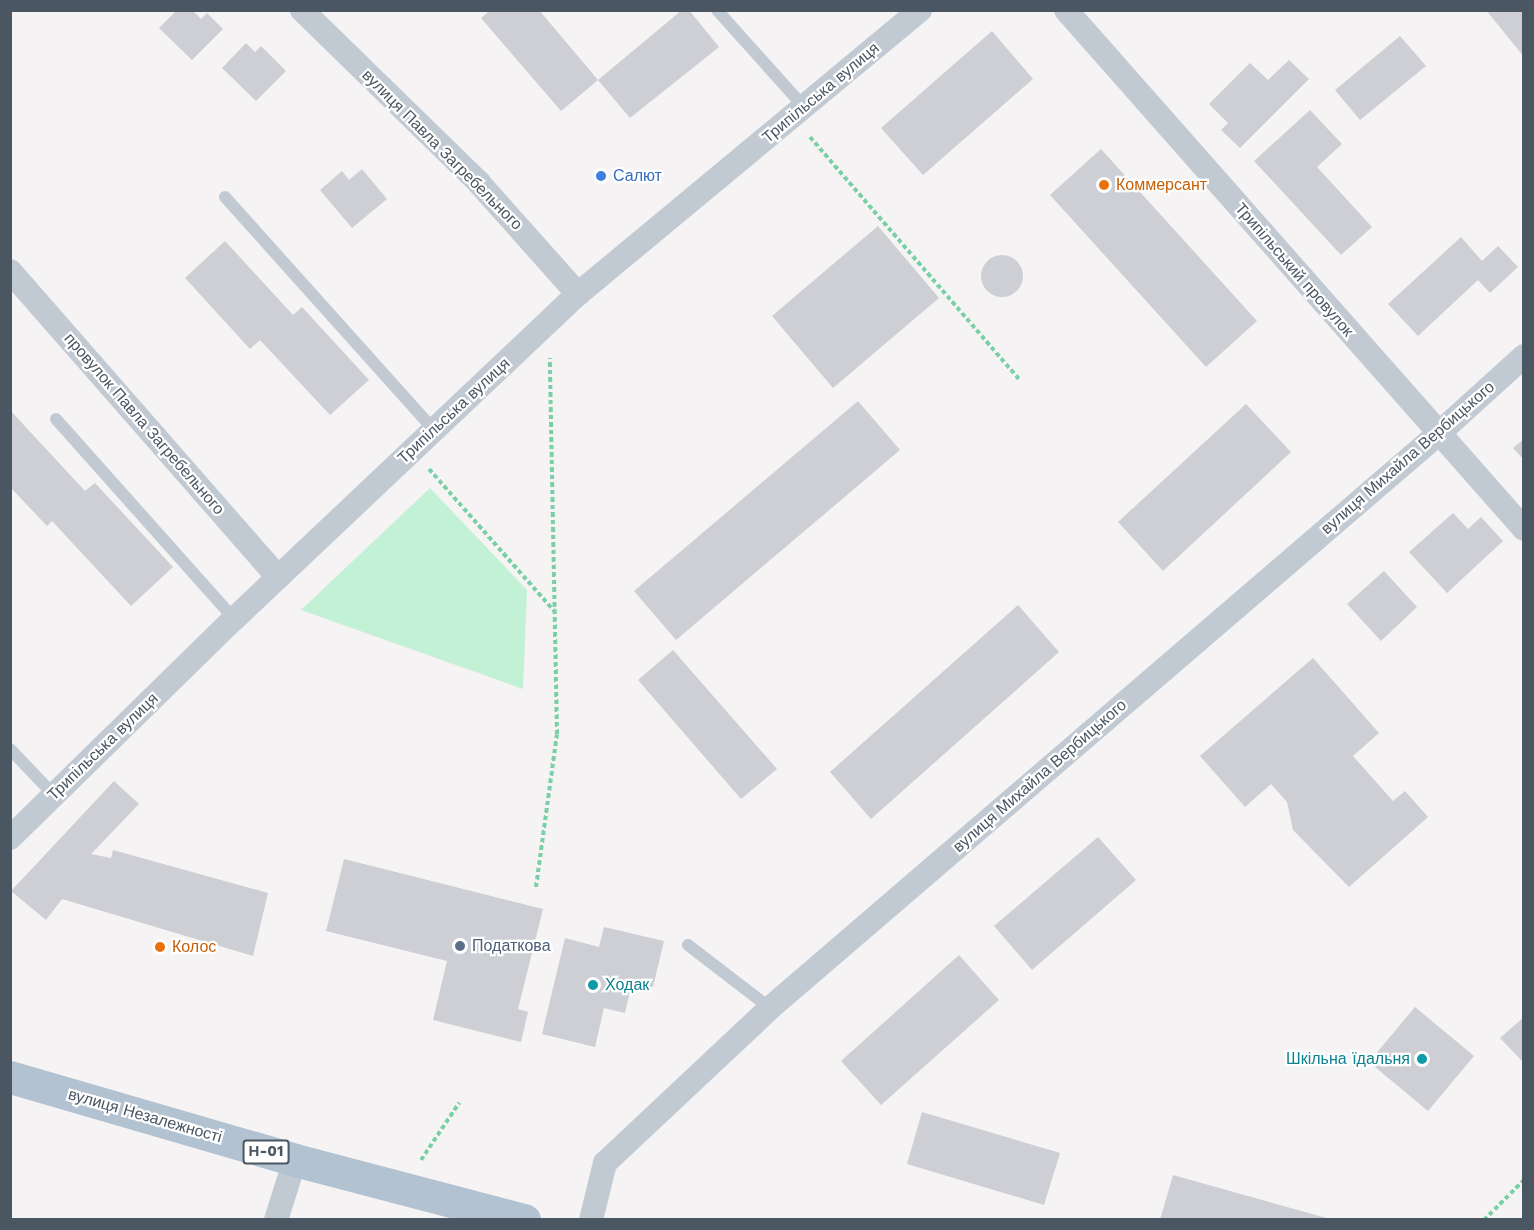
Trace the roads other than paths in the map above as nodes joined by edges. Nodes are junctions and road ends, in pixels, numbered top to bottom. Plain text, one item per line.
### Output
1 (302, 10) edge
2 (717, 10) edge
3 (920, 10) edge
4 (1066, 10) edge
5 (804, 107) junction
6 (225, 197) dead end
7 (10, 271) edge
8 (578, 294) junction
9 (1524, 356) edge
10 (56, 419) dead end
11 (434, 430) junction
12 (1438, 434) junction
13 (1524, 529) edge
14 (278, 578) junction
15 (234, 619) junction
16 (10, 749) edge
17 (54, 795) junction
18 (10, 837) edge
19 (688, 945) dead end
20 (770, 1008) junction
21 (10, 1077) edge
22 (295, 1160) junction
23 (276, 1220) edge
24 (524, 1220) edge
25 (591, 1220) edge

1 - 8 street, вулиця Павла Загребельного
2 - 5 lane
3 - 5 street, Трипільська вулиця
4 - 12 street, Трипільський провулок
5 - 8 street, Трипільська вулиця
6 - 11 lane
7 - 14 street, провулок Павла Загребельного
8 - 11 street, Трипільська вулиця
9 - 12 street, вулиця Михайла Вербицького
10 - 15 lane
11 - 14 street, Трипільська вулиця
12 - 13 street, Трипільський провулок
12 - 20 street, вулиця Михайла Вербицького
14 - 15 street, Трипільська вулиця
15 - 17 street, Трипільська вулиця
16 - 17 lane
17 - 18 street, Трипільська вулиця
19 - 20 lane
20 - 25 street, вулиця Михайла Вербицького
21 - 22 main road, вулиця Незалежності / Н-01
22 - 23 street
22 - 24 main road, вулиця Незалежності / Н-01

